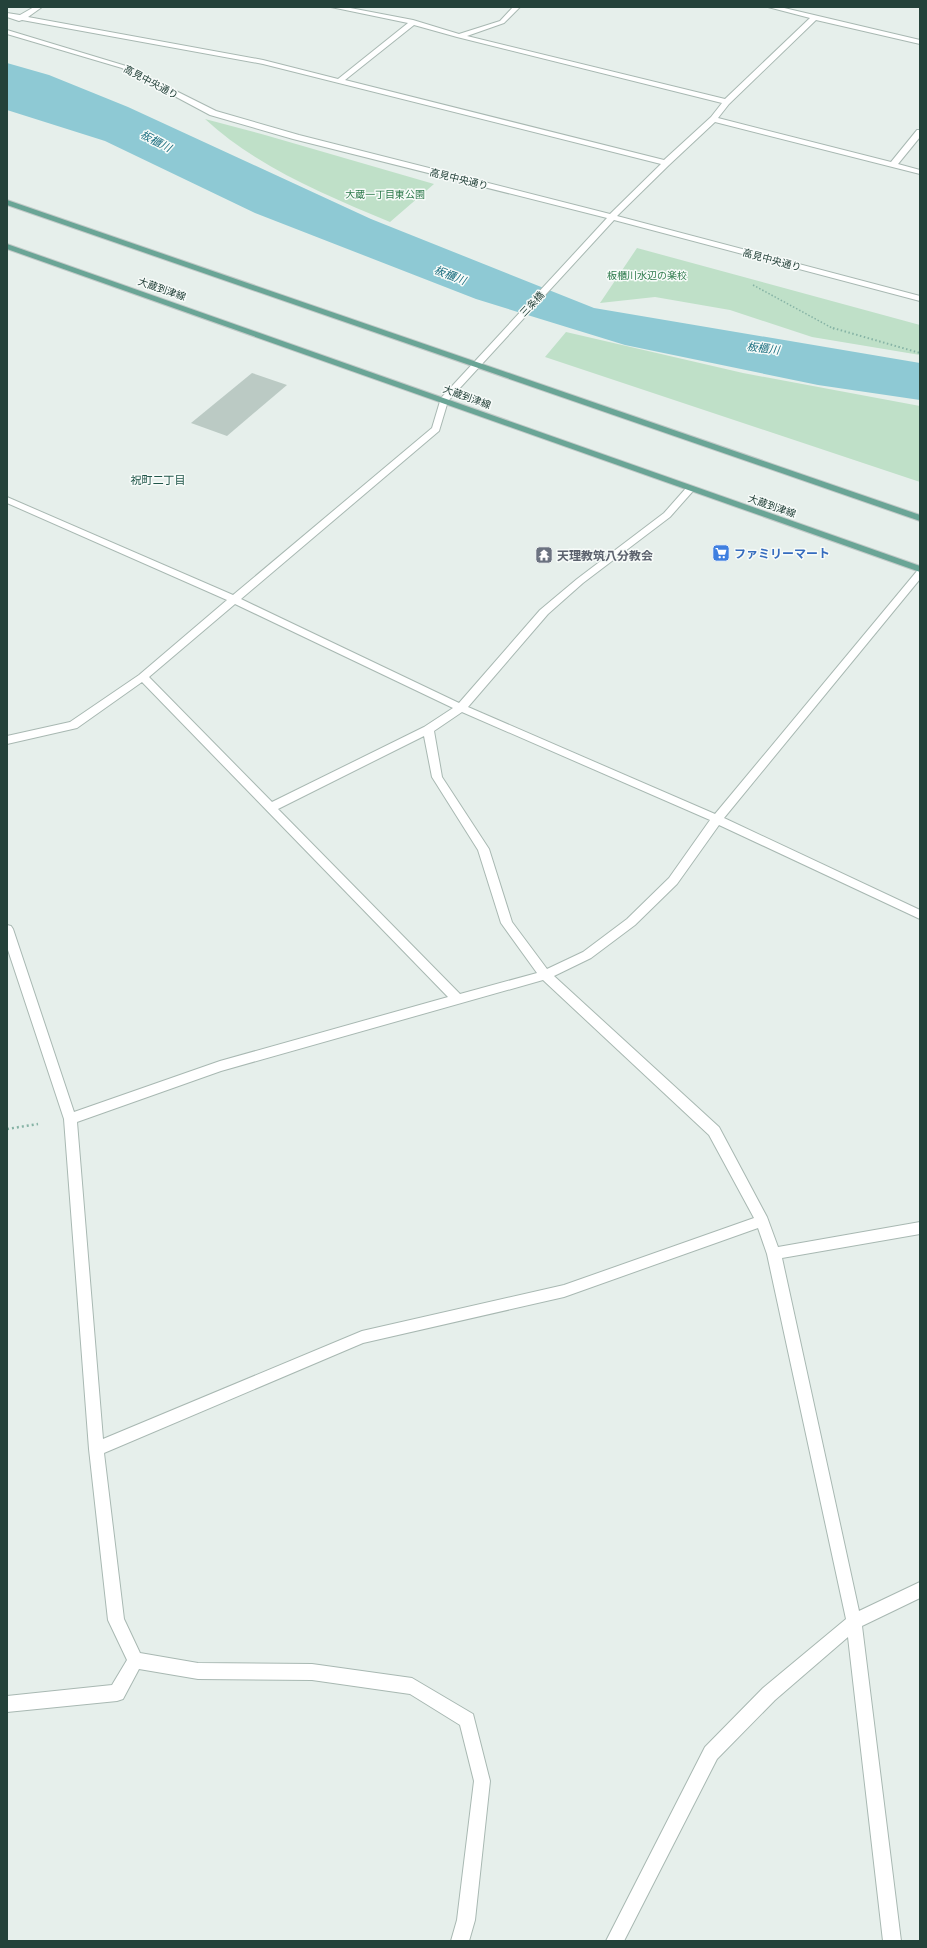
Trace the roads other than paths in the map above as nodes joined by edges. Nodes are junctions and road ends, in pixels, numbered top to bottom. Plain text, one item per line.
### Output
1 (39, 7) edge
2 (334, 7) edge
3 (517, 7) edge
4 (771, 7) edge
5 (7, 15) edge
6 (21, 17) junction
7 (813, 18) junction
8 (413, 22) junction
9 (7, 26) edge
10 (7, 32) edge
11 (459, 36) junction
12 (920, 42) edge
13 (338, 82) junction
14 (726, 102) junction
15 (714, 119) junction
16 (920, 132) edge
17 (666, 163) junction
18 (893, 165) junction
19 (920, 172) edge
20 (7, 202) edge
21 (612, 217) junction
22 (7, 246) edge
23 (920, 299) edge
24 (476, 366) junction
25 (444, 400) junction
26 (690, 489) junction
27 (7, 500) edge
28 (920, 518) edge
29 (920, 569) edge
30 (920, 573) edge
31 (233, 599) junction
32 (143, 677) junction
33 (461, 708) junction
34 (428, 730) junction
35 (7, 740) edge
36 (270, 808) junction
37 (717, 819) junction
38 (920, 915) edge
39 (7, 930) edge
40 (545, 975) junction
41 (458, 1000) junction
42 (70, 1119) junction
43 (762, 1221) junction
44 (920, 1228) edge
45 (774, 1254) junction
46 (96, 1448) junction
47 (920, 1590) edge
48 (854, 1622) junction
49 (135, 1660) junction
50 (7, 1704) edge
51 (460, 1941) edge
52 (615, 1941) edge
53 (892, 1941) edge

1 - 6 street
2 - 8 street
3 - 11 street
4 - 7 street
5 - 6 street
6 - 9 street
6 - 13 street
7 - 12 street
7 - 14 street, 三条橋
8 - 11 street
8 - 13 street
10 - 21 street, 高見中央通り
11 - 14 street
13 - 17 street
14 - 15 street, 三条橋
15 - 17 street, 三条橋
15 - 18 street
16 - 18 street
17 - 21 street, 三条橋
18 - 19 street
20 - 24 main road
21 - 23 street, 高見中央通り
21 - 24 street, 三条橋
22 - 25 main road, 大蔵到津線
24 - 25 street, 三条橋
24 - 28 main road
25 - 26 main road, 大蔵到津線
25 - 31 street
26 - 29 main road, 大蔵到津線
26 - 33 street
27 - 31 street
30 - 37 street
31 - 32 street
31 - 33 street
32 - 35 street
32 - 36 street
33 - 34 street
33 - 37 street
34 - 36 street
34 - 40 street
36 - 41 street
37 - 38 street
37 - 40 street
39 - 42 street
40 - 41 street
40 - 43 street
41 - 42 street
42 - 46 street
43 - 45 street
43 - 46 street
44 - 45 street
45 - 48 street
46 - 49 street
47 - 48 street
48 - 52 street
48 - 53 street
49 - 50 street
49 - 51 street

